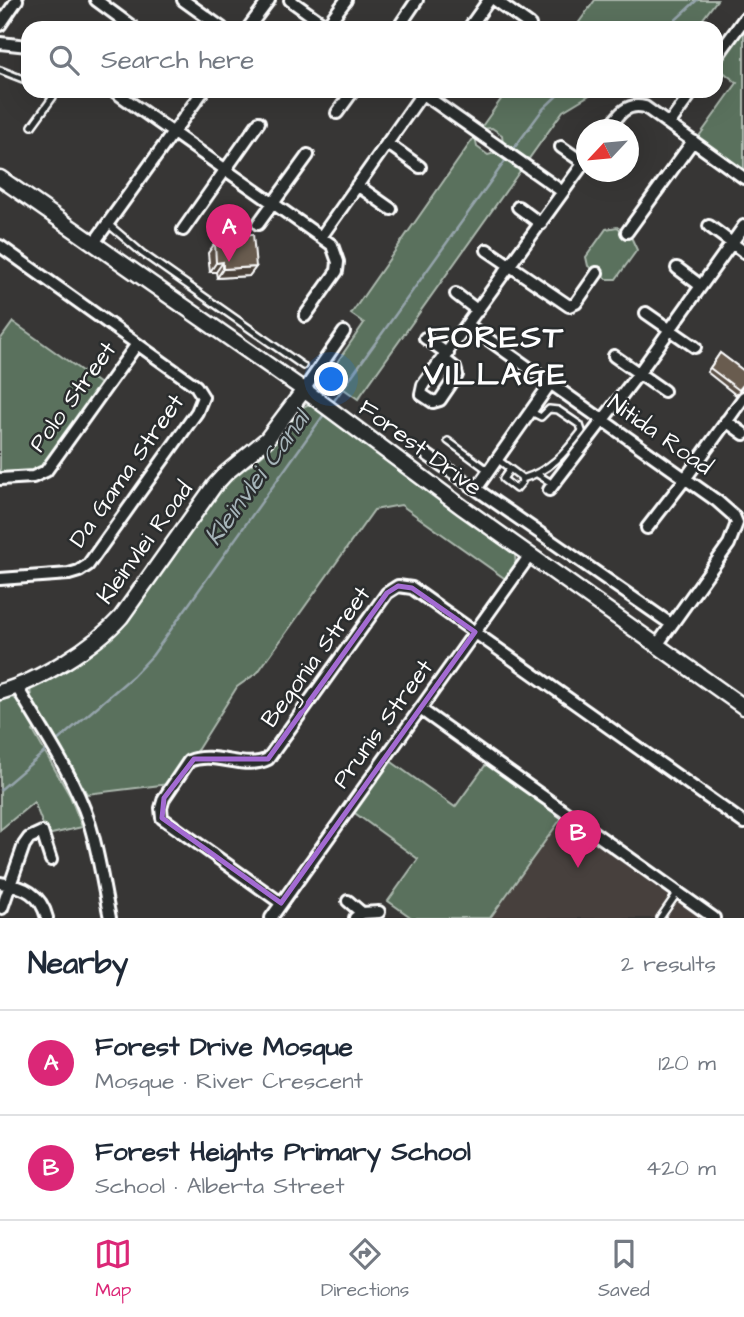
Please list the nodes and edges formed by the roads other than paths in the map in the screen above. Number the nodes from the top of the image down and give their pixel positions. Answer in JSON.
{"nodes":[{"id":1,"x":17,"y":0,"type":"edge"},
{"id":2,"x":96,"y":0,"type":"edge"},
{"id":3,"x":269,"y":0,"type":"edge"},
{"id":4,"x":290,"y":0,"type":"edge"},
{"id":5,"x":346,"y":0,"type":"edge"},
{"id":6,"x":417,"y":0,"type":"edge"},
{"id":7,"x":489,"y":0,"type":"edge"},
{"id":8,"x":495,"y":0,"type":"edge"},
{"id":9,"x":186,"y":1,"type":"edge"},
{"id":10,"x":744,"y":19,"type":"edge"},
{"id":11,"x":124,"y":21,"type":"edge"},
{"id":12,"x":213,"y":21,"type":"edge"},
{"id":13,"x":253,"y":21,"type":"edge"},
{"id":14,"x":319,"y":21,"type":"edge"},
{"id":15,"x":331,"y":21,"type":"edge"},
{"id":16,"x":402,"y":21,"type":"edge"},
{"id":17,"x":474,"y":21,"type":"edge"},
{"id":18,"x":524,"y":21,"type":"edge"},
{"id":19,"x":0,"y":25,"type":"edge"},
{"id":20,"x":0,"y":43,"type":"edge"},
{"id":21,"x":21,"y":46,"type":"edge"},
{"id":22,"x":723,"y":48,"type":"edge"},
{"id":23,"x":0,"y":69,"type":"edge"},
{"id":24,"x":21,"y":79,"type":"edge"},
{"id":25,"x":52,"y":98,"type":"edge"},
{"id":26,"x":127,"y":98,"type":"edge"},
{"id":27,"x":198,"y":98,"type":"edge"},
{"id":28,"x":348,"y":98,"type":"edge"},
{"id":29,"x":418,"y":98,"type":"edge"},
{"id":30,"x":430,"y":98,"type":"edge"},
{"id":31,"x":687,"y":98,"type":"edge"},
{"id":32,"x":337,"y":113,"type":"dead end"},
{"id":33,"x":616,"y":119,"type":"edge"},
{"id":34,"x":259,"y":122,"type":"dead end"},
{"id":35,"x":669,"y":124,"type":"junction"},
{"id":36,"x":32,"y":126,"type":"dead end"},
{"id":37,"x":174,"y":132,"type":"junction"},
{"id":38,"x":692,"y":141,"type":"junction"},
{"id":39,"x":387,"y":143,"type":"junction"},
{"id":40,"x":561,"y":147,"type":"dead end"},
{"id":41,"x":308,"y":155,"type":"dead end"},
{"id":42,"x":576,"y":156,"type":"edge"},
{"id":43,"x":420,"y":167,"type":"dead end"},
{"id":44,"x":225,"y":169,"type":"junction"},
{"id":45,"x":576,"y":174,"type":"edge"},
{"id":46,"x":744,"y":177,"type":"edge"},
{"id":47,"x":0,"y":178,"type":"edge"},
{"id":48,"x":357,"y":185,"type":"junction"},
{"id":49,"x":563,"y":192,"type":"junction"},
{"id":50,"x":273,"y":203,"type":"junction"},
{"id":51,"x":518,"y":207,"type":"dead end"},
{"id":52,"x":391,"y":209,"type":"dead end"},
{"id":53,"x":541,"y":223,"type":"junction"},
{"id":54,"x":108,"y":224,"type":"junction"},
{"id":55,"x":258,"y":224,"type":"dead end"},
{"id":56,"x":709,"y":226,"type":"dead end"},
{"id":57,"x":744,"y":226,"type":"edge"},
{"id":58,"x":183,"y":230,"type":"dead end"},
{"id":59,"x":627,"y":232,"type":"dead end"},
{"id":60,"x":321,"y":237,"type":"junction"},
{"id":61,"x":732,"y":243,"type":"junction"},
{"id":62,"x":93,"y":244,"type":"junction"},
{"id":63,"x":0,"y":246,"type":"edge"},
{"id":64,"x":487,"y":250,"type":"dead end"},
{"id":65,"x":744,"y":251,"type":"edge"},
{"id":66,"x":510,"y":267,"type":"junction"},
{"id":67,"x":677,"y":268,"type":"dead end"},
{"id":68,"x":597,"y":273,"type":"dead end"},
{"id":69,"x":701,"y":286,"type":"junction"},
{"id":70,"x":456,"y":294,"type":"dead end"},
{"id":71,"x":478,"y":311,"type":"junction"},
{"id":72,"x":646,"y":313,"type":"dead end"},
{"id":73,"x":305,"y":316,"type":"dead end"},
{"id":74,"x":468,"y":325,"type":"junction"},
{"id":75,"x":670,"y":330,"type":"junction"},
{"id":76,"x":344,"y":332,"type":"dead end"},
{"id":77,"x":425,"y":338,"type":"dead end"},
{"id":78,"x":137,"y":344,"type":"junction"},
{"id":79,"x":695,"y":347,"type":"dead end"},
{"id":80,"x":614,"y":356,"type":"dead end"},
{"id":81,"x":303,"y":366,"type":"dead end"},
{"id":82,"x":639,"y":373,"type":"junction"},
{"id":83,"x":550,"y":384,"type":"junction"},
{"id":84,"x":664,"y":391,"type":"dead end"},
{"id":85,"x":309,"y":395,"type":"junction"},
{"id":86,"x":744,"y":397,"type":"edge"},
{"id":87,"x":531,"y":412,"type":"junction"},
{"id":88,"x":601,"y":420,"type":"junction"},
{"id":89,"x":726,"y":421,"type":"junction"},
{"id":90,"x":744,"y":434,"type":"edge"},
{"id":91,"x":448,"y":441,"type":"dead end"},
{"id":92,"x":428,"y":455,"type":"dead end"},
{"id":93,"x":497,"y":459,"type":"junction"},
{"id":94,"x":510,"y":469,"type":"junction"},
{"id":95,"x":489,"y":471,"type":"junction"},
{"id":96,"x":537,"y":474,"type":"junction"},
{"id":97,"x":0,"y":479,"type":"edge"},
{"id":98,"x":522,"y":479,"type":"junction"},
{"id":99,"x":685,"y":479,"type":"junction"},
{"id":100,"x":551,"y":487,"type":"joint"},
{"id":101,"x":476,"y":489,"type":"junction"},
{"id":102,"x":647,"y":528,"type":"dead end"},
{"id":103,"x":530,"y":555,"type":"junction"},
{"id":104,"x":0,"y":579,"type":"edge"},
{"id":105,"x":671,"y":624,"type":"junction"},
{"id":106,"x":475,"y":632,"type":"junction"},
{"id":107,"x":657,"y":645,"type":"junction"},
{"id":108,"x":17,"y":687,"type":"junction"},
{"id":109,"x":0,"y":692,"type":"edge"},
{"id":110,"x":744,"y":707,"type":"edge"},
{"id":111,"x":420,"y":709,"type":"junction"},
{"id":112,"x":744,"y":822,"type":"edge"},
{"id":113,"x":51,"y":860,"type":"dead end"},
{"id":114,"x":5,"y":883,"type":"edge"},
{"id":115,"x":678,"y":892,"type":"junction"},
{"id":116,"x":348,"y":901,"type":"dead end"},
{"id":117,"x":281,"y":903,"type":"junction"},
{"id":118,"x":2,"y":908,"type":"dead end"},
{"id":119,"x":379,"y":912,"type":"dead end"},
{"id":120,"x":358,"y":916,"type":"edge"},
{"id":121,"x":47,"y":918,"type":"edge"},
{"id":122,"x":110,"y":918,"type":"edge"},
{"id":123,"x":271,"y":918,"type":"edge"},
{"id":124,"x":660,"y":918,"type":"edge"},
{"id":125,"x":714,"y":918,"type":"edge"}],
"edges":[{"from":1,"to":19,"type":"street"},
{"from":2,"to":11,"type":"street"},
{"from":3,"to":13,"type":"street"},
{"from":4,"to":14,"type":"street"},
{"from":5,"to":15,"type":"street"},
{"from":6,"to":16,"type":"street"},
{"from":7,"to":17,"type":"street"},
{"from":8,"to":18,"type":"street"},
{"from":9,"to":12,"type":"street"},
{"from":10,"to":22,"type":"street"},
{"from":20,"to":21,"type":"street"},
{"from":23,"to":24,"type":"lane"},
{"from":25,"to":36,"type":"lane"},
{"from":26,"to":37,"type":"street"},
{"from":27,"to":37,"type":"street"},
{"from":28,"to":32,"type":"street"},
{"from":29,"to":39,"type":"street"},
{"from":30,"to":49,"type":"street"},
{"from":31,"to":35,"type":"street"},
{"from":33,"to":35,"type":"street"},
{"from":34,"to":44,"type":"street"},
{"from":35,"to":38,"type":"street"},
{"from":37,"to":44,"type":"street"},
{"from":37,"to":54,"type":"street"},
{"from":38,"to":46,"type":"street"},
{"from":38,"to":59,"type":"street"},
{"from":39,"to":43,"type":"street"},
{"from":39,"to":48,"type":"street"},
{"from":40,"to":42,"type":"street"},
{"from":41,"to":50,"type":"street"},
{"from":44,"to":50,"type":"street"},
{"from":44,"to":58,"type":"street"},
{"from":45,"to":49,"type":"street"},
{"from":47,"to":62,"type":"street","name":"Forest Drive"},
{"from":48,"to":52,"type":"street"},
{"from":48,"to":60,"type":"street"},
{"from":49,"to":53,"type":"street"},
{"from":50,"to":55,"type":"street"},
{"from":50,"to":60,"type":"street"},
{"from":51,"to":53,"type":"street"},
{"from":53,"to":66,"type":"street"},
{"from":54,"to":62,"type":"street"},
{"from":54,"to":81,"type":"lane"},
{"from":56,"to":61,"type":"street"},
{"from":57,"to":61,"type":"street"},
{"from":60,"to":73,"type":"street"},
{"from":61,"to":65,"type":"street"},
{"from":61,"to":69,"type":"street"},
{"from":62,"to":85,"type":"street","name":"Forest Drive"},
{"from":63,"to":78,"type":"street","name":"Da Gama Street"},
{"from":64,"to":66,"type":"street"},
{"from":66,"to":68,"type":"street"},
{"from":66,"to":71,"type":"street"},
{"from":67,"to":69,"type":"street"},
{"from":69,"to":75,"type":"street"},
{"from":70,"to":71,"type":"street"},
{"from":71,"to":74,"type":"street"},
{"from":72,"to":75,"type":"street"},
{"from":74,"to":77,"type":"street"},
{"from":74,"to":83,"type":"street","name":"Nitida Road"},
{"from":75,"to":79,"type":"street"},
{"from":75,"to":82,"type":"street"},
{"from":76,"to":85,"type":"street"},
{"from":78,"to":97,"type":"street","name":"Polo Street"},
{"from":78,"to":104,"type":"street","name":"Da Gama Street"},
{"from":80,"to":82,"type":"street"},
{"from":82,"to":84,"type":"street"},
{"from":82,"to":88,"type":"street"},
{"from":83,"to":87,"type":"street"},
{"from":83,"to":88,"type":"street","name":"Nitida Road"},
{"from":85,"to":103,"type":"street","name":"Forest Drive"},
{"from":85,"to":108,"type":"street","name":"Kleinvlei Road"},
{"from":86,"to":89,"type":"street"},
{"from":87,"to":93,"type":"street"},
{"from":87,"to":96,"type":"lane"},
{"from":88,"to":99,"type":"street","name":"Nitida Road"},
{"from":88,"to":100,"type":"street"},
{"from":89,"to":90,"type":"street"},
{"from":89,"to":99,"type":"street"},
{"from":91,"to":95,"type":"lane"},
{"from":92,"to":101,"type":"street","name":"Forest Drive"},
{"from":93,"to":94,"type":"lane"},
{"from":93,"to":95,"type":"street"},
{"from":94,"to":98,"type":"lane"},
{"from":94,"to":98,"type":"lane"},
{"from":95,"to":101,"type":"street"},
{"from":96,"to":98,"type":"lane"},
{"from":96,"to":100,"type":"lane"},
{"from":99,"to":102,"type":"street"},
{"from":99,"to":105,"type":"street","name":"Nitida Road"},
{"from":101,"to":105,"type":"street","name":"Forest Drive"},
{"from":103,"to":106,"type":"street","name":"Prunis Street"},
{"from":103,"to":107,"type":"street","name":"Forest Drive"},
{"from":105,"to":107,"type":"street","name":"Nitida Road"},
{"from":106,"to":111,"type":"street","name":"Prunis Street"},
{"from":106,"to":112,"type":"street","name":"Begonia Street"},
{"from":106,"to":117,"type":"street","name":"Begonia Street"},
{"from":107,"to":110,"type":"street","name":"Forest Drive"},
{"from":108,"to":109,"type":"street","name":"Kleinvlei Road"},
{"from":108,"to":122,"type":"street"},
{"from":111,"to":115,"type":"street"},
{"from":111,"to":117,"type":"street","name":"Prunis Street"},
{"from":113,"to":114,"type":"street"},
{"from":114,"to":118,"type":"street"},
{"from":114,"to":121,"type":"street"},
{"from":115,"to":124,"type":"lane"},
{"from":115,"to":125,"type":"street"},
{"from":116,"to":120,"type":"street"},
{"from":117,"to":123,"type":"street","name":"Prunis Street"},
{"from":119,"to":120,"type":"street"}]}
